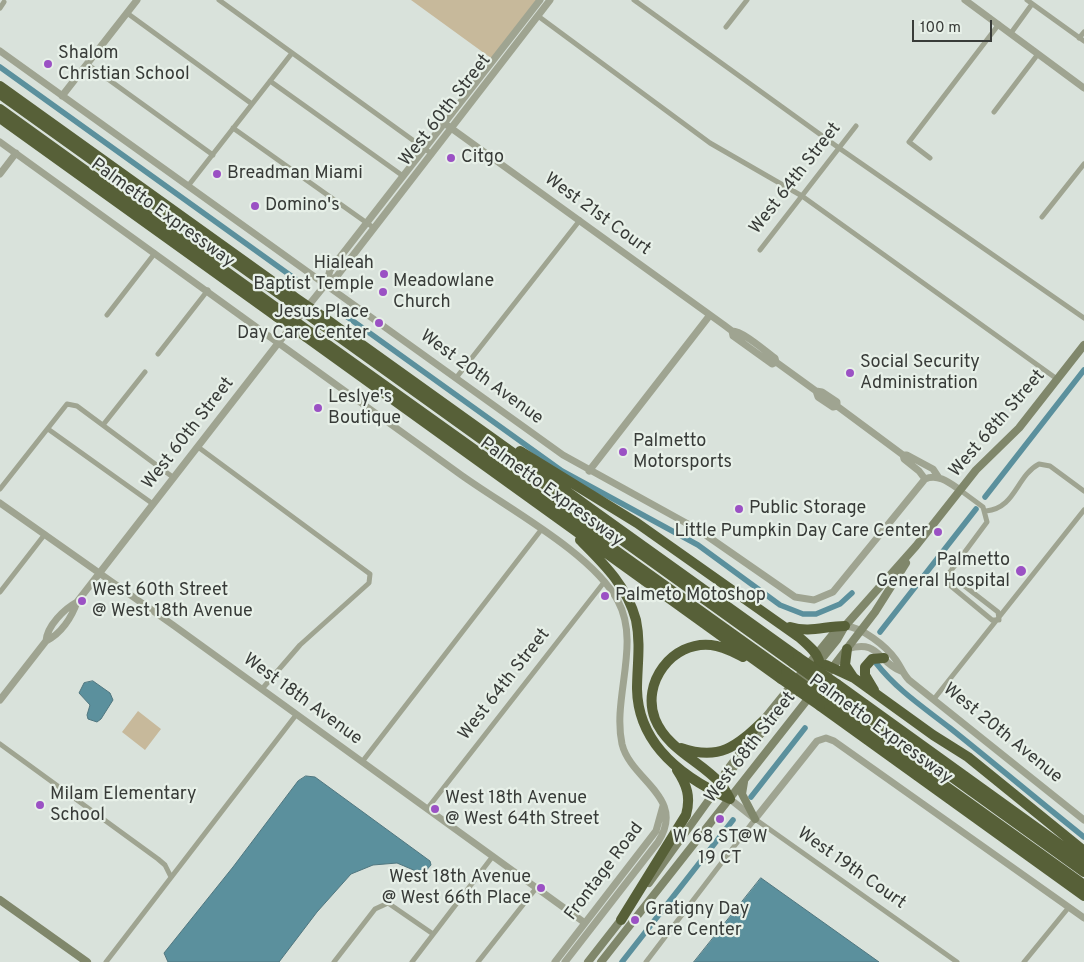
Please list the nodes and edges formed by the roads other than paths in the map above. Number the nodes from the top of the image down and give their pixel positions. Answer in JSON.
{"nodes":[{"id":1,"x":137,"y":0,"type":"edge"},
{"id":2,"x":220,"y":0,"type":"edge"},
{"id":3,"x":540,"y":0,"type":"edge"},
{"id":4,"x":550,"y":0,"type":"edge"},
{"id":5,"x":634,"y":0,"type":"edge"},
{"id":6,"x":747,"y":0,"type":"edge"},
{"id":7,"x":965,"y":0,"type":"edge"},
{"id":8,"x":1026,"y":0,"type":"edge"},
{"id":9,"x":4,"y":2,"type":"dead end"},
{"id":10,"x":1032,"y":4,"type":"junction"},
{"id":11,"x":0,"y":8,"type":"edge"},
{"id":12,"x":126,"y":13,"type":"junction"},
{"id":13,"x":538,"y":16,"type":"junction"},
{"id":14,"x":998,"y":24,"type":"junction"},
{"id":15,"x":726,"y":27,"type":"dead end"},
{"id":16,"x":1084,"y":32,"type":"edge"},
{"id":17,"x":1011,"y":33,"type":"junction"},
{"id":18,"x":1082,"y":40,"type":"edge"},
{"id":19,"x":0,"y":51,"type":"edge"},
{"id":20,"x":292,"y":53,"type":"junction"},
{"id":21,"x":1038,"y":54,"type":"junction"},
{"id":22,"x":87,"y":64,"type":"junction"},
{"id":23,"x":270,"y":81,"type":"junction"},
{"id":24,"x":0,"y":86,"type":"edge"},
{"id":25,"x":1084,"y":88,"type":"edge"},
{"id":26,"x":0,"y":94,"type":"edge"},
{"id":27,"x":62,"y":96,"type":"junction"},
{"id":28,"x":252,"y":104,"type":"junction"},
{"id":29,"x":0,"y":109,"type":"edge"},
{"id":30,"x":994,"y":112,"type":"dead end"},
{"id":31,"x":0,"y":118,"type":"edge"},
{"id":32,"x":444,"y":123,"type":"junction"},
{"id":33,"x":856,"y":126,"type":"dead end"},
{"id":34,"x":234,"y":128,"type":"junction"},
{"id":35,"x":452,"y":128,"type":"junction"},
{"id":36,"x":0,"y":142,"type":"edge"},
{"id":37,"x":425,"y":148,"type":"junction"},
{"id":38,"x":839,"y":148,"type":"junction"},
{"id":39,"x":16,"y":154,"type":"junction"},
{"id":40,"x":432,"y":154,"type":"junction"},
{"id":41,"x":213,"y":155,"type":"junction"},
{"id":42,"x":930,"y":158,"type":"dead end"},
{"id":43,"x":1084,"y":164,"type":"edge"},
{"id":44,"x":0,"y":174,"type":"edge"},
{"id":45,"x":403,"y":176,"type":"junction"},
{"id":46,"x":188,"y":186,"type":"junction"},
{"id":47,"x":802,"y":196,"type":"junction"},
{"id":48,"x":1042,"y":217,"type":"dead end"},
{"id":49,"x":580,"y":220,"type":"junction"},
{"id":50,"x":366,"y":224,"type":"junction"},
{"id":51,"x":374,"y":228,"type":"junction"},
{"id":52,"x":760,"y":250,"type":"dead end"},
{"id":53,"x":155,"y":253,"type":"junction"},
{"id":54,"x":326,"y":285,"type":"junction"},
{"id":55,"x":208,"y":290,"type":"junction"},
{"id":56,"x":291,"y":299,"type":"junction"},
{"id":57,"x":279,"y":314,"type":"junction"},
{"id":58,"x":107,"y":315,"type":"dead end"},
{"id":59,"x":710,"y":315,"type":"junction"},
{"id":60,"x":1084,"y":318,"type":"edge"},
{"id":61,"x":320,"y":319,"type":"junction"},
{"id":62,"x":308,"y":334,"type":"junction"},
{"id":63,"x":279,"y":342,"type":"junction"},
{"id":64,"x":1084,"y":345,"type":"edge"},
{"id":65,"x":158,"y":354,"type":"dead end"},
{"id":66,"x":145,"y":372,"type":"dead end"},
{"id":67,"x":456,"y":378,"type":"junction"},
{"id":68,"x":1057,"y":379,"type":"junction"},
{"id":69,"x":103,"y":425,"type":"junction"},
{"id":70,"x":48,"y":429,"type":"junction"},
{"id":71,"x":488,"y":434,"type":"junction"},
{"id":72,"x":198,"y":447,"type":"junction"},
{"id":73,"x":903,"y":455,"type":"junction"},
{"id":74,"x":589,"y":471,"type":"junction"},
{"id":75,"x":174,"y":478,"type":"junction"},
{"id":76,"x":938,"y":478,"type":"junction"},
{"id":77,"x":925,"y":479,"type":"junction"},
{"id":78,"x":0,"y":488,"type":"edge"},
{"id":79,"x":960,"y":490,"type":"junction"},
{"id":80,"x":1084,"y":491,"type":"edge"},
{"id":81,"x":0,"y":503,"type":"edge"},
{"id":82,"x":153,"y":504,"type":"junction"},
{"id":83,"x":1084,"y":510,"type":"edge"},
{"id":84,"x":986,"y":511,"type":"junction"},
{"id":85,"x":562,"y":521,"type":"junction"},
{"id":86,"x":542,"y":530,"type":"junction"},
{"id":87,"x":45,"y":534,"type":"junction"},
{"id":88,"x":916,"y":546,"type":"junction"},
{"id":89,"x":100,"y":573,"type":"junction"},
{"id":90,"x":949,"y":574,"type":"junction"},
{"id":91,"x":605,"y":580,"type":"junction"},
{"id":92,"x":0,"y":592,"type":"edge"},
{"id":93,"x":999,"y":620,"type":"junction"},
{"id":94,"x":782,"y":624,"type":"junction"},
{"id":95,"x":844,"y":626,"type":"junction"},
{"id":96,"x":861,"y":631,"type":"junction"},
{"id":97,"x":847,"y":648,"type":"junction"},
{"id":98,"x":884,"y":658,"type":"junction"},
{"id":99,"x":818,"y":661,"type":"junction"},
{"id":100,"x":832,"y":667,"type":"junction"},
{"id":101,"x":790,"y":668,"type":"junction"},
{"id":102,"x":901,"y":671,"type":"junction"},
{"id":103,"x":854,"y":678,"type":"junction"},
{"id":104,"x":262,"y":689,"type":"junction"},
{"id":105,"x":815,"y":689,"type":"junction"},
{"id":106,"x":829,"y":695,"type":"junction"},
{"id":107,"x":877,"y":695,"type":"junction"},
{"id":108,"x":934,"y":699,"type":"junction"},
{"id":109,"x":0,"y":700,"type":"edge"},
{"id":110,"x":296,"y":715,"type":"junction"},
{"id":111,"x":763,"y":721,"type":"junction"},
{"id":112,"x":0,"y":744,"type":"edge"},
{"id":113,"x":676,"y":747,"type":"junction"},
{"id":114,"x":669,"y":759,"type":"junction"},
{"id":115,"x":362,"y":762,"type":"junction"},
{"id":116,"x":745,"y":780,"type":"junction"},
{"id":117,"x":722,"y":783,"type":"junction"},
{"id":118,"x":715,"y":792,"type":"junction"},
{"id":119,"x":730,"y":799,"type":"junction"},
{"id":120,"x":663,"y":805,"type":"junction"},
{"id":121,"x":427,"y":809,"type":"junction"},
{"id":122,"x":755,"y":819,"type":"junction"},
{"id":123,"x":1084,"y":820,"type":"edge"},
{"id":124,"x":1084,"y":851,"type":"edge"},
{"id":125,"x":493,"y":856,"type":"junction"},
{"id":126,"x":1084,"y":862,"type":"edge"},
{"id":127,"x":1084,"y":872,"type":"edge"},
{"id":128,"x":171,"y":878,"type":"junction"},
{"id":129,"x":1084,"y":885,"type":"edge"},
{"id":130,"x":537,"y":887,"type":"junction"},
{"id":131,"x":1084,"y":896,"type":"edge"},
{"id":132,"x":0,"y":900,"type":"edge"},
{"id":133,"x":1069,"y":907,"type":"junction"},
{"id":134,"x":1084,"y":918,"type":"edge"},
{"id":135,"x":621,"y":920,"type":"junction"},
{"id":136,"x":585,"y":923,"type":"junction"},
{"id":137,"x":433,"y":934,"type":"junction"},
{"id":138,"x":584,"y":937,"type":"junction"},
{"id":139,"x":87,"y":962,"type":"edge"},
{"id":140,"x":106,"y":962,"type":"edge"},
{"id":141,"x":334,"y":962,"type":"edge"},
{"id":142,"x":412,"y":962,"type":"edge"},
{"id":143,"x":478,"y":962,"type":"edge"},
{"id":144,"x":554,"y":962,"type":"edge"},
{"id":145,"x":565,"y":962,"type":"edge"},
{"id":146,"x":588,"y":962,"type":"edge"},
{"id":147,"x":601,"y":962,"type":"edge"},
{"id":148,"x":646,"y":962,"type":"edge"},
{"id":149,"x":957,"y":962,"type":"edge"},
{"id":150,"x":1024,"y":962,"type":"edge"}],
"edges":[{"from":1,"to":12,"type":"street"},
{"from":2,"to":20,"type":"street"},
{"from":3,"to":32,"type":"street","name":"West 60th Street"},
{"from":4,"to":13,"type":"street","name":"West 60th Street"},
{"from":5,"to":38,"type":"street"},
{"from":6,"to":15,"type":"street"},
{"from":7,"to":14,"type":"street"},
{"from":8,"to":10,"type":"street"},
{"from":9,"to":11,"type":"street"},
{"from":10,"to":17,"type":"street"},
{"from":10,"to":18,"type":"street"},
{"from":12,"to":22,"type":"street"},
{"from":12,"to":28,"type":"street"},
{"from":13,"to":35,"type":"street","name":"West 60th Street"},
{"from":13,"to":47,"type":"street"},
{"from":14,"to":17,"type":"street"},
{"from":14,"to":42,"type":"street"},
{"from":16,"to":18,"type":"street"},
{"from":17,"to":21,"type":"street"},
{"from":19,"to":27,"type":"street","name":"West 20th Avenue"},
{"from":20,"to":23,"type":"street"},
{"from":20,"to":37,"type":"street"},
{"from":21,"to":25,"type":"street"},
{"from":21,"to":30,"type":"street"},
{"from":22,"to":27,"type":"street"},
{"from":22,"to":41,"type":"street"},
{"from":23,"to":28,"type":"street"},
{"from":23,"to":45,"type":"street"},
{"from":24,"to":56,"type":"highway","name":"Palmetto Expressway"},
{"from":26,"to":56,"type":"highway"},
{"from":27,"to":46,"type":"street","name":"West 20th Avenue"},
{"from":28,"to":34,"type":"street"},
{"from":29,"to":57,"type":"highway"},
{"from":31,"to":57,"type":"highway","name":"Palmetto Expressway"},
{"from":32,"to":35,"type":"street","name":"West 21st Court"},
{"from":32,"to":37,"type":"street","name":"West 60th Street"},
{"from":33,"to":38,"type":"street","name":"West 64th Street"},
{"from":34,"to":41,"type":"street"},
{"from":34,"to":50,"type":"street"},
{"from":35,"to":40,"type":"street","name":"West 60th Street"},
{"from":35,"to":49,"type":"street","name":"West 21st Court"},
{"from":36,"to":39,"type":"street"},
{"from":37,"to":40,"type":"street"},
{"from":37,"to":45,"type":"street","name":"West 60th Street"},
{"from":38,"to":47,"type":"street","name":"West 64th Street"},
{"from":38,"to":60,"type":"street"},
{"from":39,"to":44,"type":"street"},
{"from":39,"to":53,"type":"street"},
{"from":40,"to":51,"type":"street","name":"West 60th Street"},
{"from":41,"to":46,"type":"street"},
{"from":43,"to":48,"type":"street"},
{"from":45,"to":50,"type":"street","name":"West 60th Street"},
{"from":46,"to":54,"type":"street","name":"West 20th Avenue"},
{"from":47,"to":52,"type":"street","name":"West 64th Street"},
{"from":47,"to":68,"type":"street"},
{"from":49,"to":59,"type":"street","name":"West 21st Court"},
{"from":49,"to":67,"type":"street"},
{"from":50,"to":51,"type":"street"},
{"from":50,"to":54,"type":"street","name":"West 60th Street"},
{"from":51,"to":54,"type":"street","name":"West 60th Street"},
{"from":53,"to":55,"type":"street"},
{"from":53,"to":58,"type":"street"},
{"from":54,"to":63,"type":"street","name":"West 60th Street"},
{"from":54,"to":67,"type":"street","name":"West 20th Avenue"},
{"from":55,"to":63,"type":"street"},
{"from":55,"to":65,"type":"street"},
{"from":56,"to":61,"type":"highway","name":"Palmetto Expressway","bridge":true},
{"from":57,"to":62,"type":"highway","name":"Palmetto Expressway","bridge":true},
{"from":59,"to":73,"type":"street","name":"West 21st Court"},
{"from":59,"to":74,"type":"street"},
{"from":61,"to":71,"type":"highway","name":"Palmetto Expressway"},
{"from":61,"to":101,"type":"highway"},
{"from":62,"to":85,"type":"highway","name":"Palmetto Expressway"},
{"from":62,"to":101,"type":"highway"},
{"from":63,"to":72,"type":"street","name":"West 60th Street"},
{"from":63,"to":86,"type":"street"},
{"from":64,"to":68,"type":"main road","name":"West 68th Street"},
{"from":66,"to":69,"type":"street"},
{"from":67,"to":74,"type":"street","name":"West 20th Avenue"},
{"from":68,"to":79,"type":"main road","name":"West 68th Street"},
{"from":69,"to":70,"type":"street"},
{"from":69,"to":75,"type":"street"},
{"from":70,"to":78,"type":"street"},
{"from":70,"to":82,"type":"street"},
{"from":71,"to":94,"type":"highway"},
{"from":71,"to":101,"type":"highway","name":"Palmetto Expressway"},
{"from":72,"to":75,"type":"street","name":"West 60th Street"},
{"from":72,"to":104,"type":"street"},
{"from":73,"to":76,"type":"street","name":"West 21st Court"},
{"from":73,"to":77,"type":"street","name":"West 21st Court"},
{"from":74,"to":77,"type":"street","name":"West 20th Avenue"},
{"from":75,"to":82,"type":"street","name":"West 60th Street"},
{"from":76,"to":77,"type":"street"},
{"from":76,"to":79,"type":"street","name":"West 21st Court"},
{"from":79,"to":84,"type":"street"},
{"from":79,"to":88,"type":"main road","name":"West 68th Street"},
{"from":80,"to":84,"type":"street"},
{"from":81,"to":87,"type":"street","name":"West 18th Avenue"},
{"from":82,"to":89,"type":"street","name":"West 60th Street"},
{"from":83,"to":93,"type":"street"},
{"from":84,"to":90,"type":"street"},
{"from":85,"to":101,"type":"highway","name":"Palmetto Expressway"},
{"from":85,"to":114,"type":"highway"},
{"from":86,"to":91,"type":"street"},
{"from":86,"to":115,"type":"street"},
{"from":87,"to":89,"type":"street","name":"West 18th Avenue"},
{"from":87,"to":92,"type":"street"},
{"from":88,"to":95,"type":"main road","name":"West 68th Street"},
{"from":88,"to":96,"type":"main road","name":"West 68th Street"},
{"from":89,"to":104,"type":"street","name":"West 18th Avenue"},
{"from":89,"to":109,"type":"street","name":"West 60th Street"},
{"from":90,"to":93,"type":"street"},
{"from":90,"to":93,"type":"street"},
{"from":91,"to":120,"type":"street"},
{"from":91,"to":121,"type":"street","name":"West 64th Street"},
{"from":93,"to":108,"type":"street"},
{"from":94,"to":95,"type":"highway"},
{"from":94,"to":99,"type":"highway"},
{"from":95,"to":96,"type":"street","name":"West 20th Avenue"},
{"from":95,"to":99,"type":"main road","name":"West 68th Street"},
{"from":96,"to":97,"type":"main road","name":"West 68th Street"},
{"from":96,"to":102,"type":"street","name":"West 20th Avenue"},
{"from":97,"to":98,"type":"street","name":"West 20th Avenue"},
{"from":97,"to":100,"type":"main road","name":"West 68th Street"},
{"from":97,"to":103,"type":"highway"},
{"from":98,"to":102,"type":"street","name":"West 20th Avenue"},
{"from":98,"to":107,"type":"highway"},
{"from":99,"to":100,"type":"highway"},
{"from":99,"to":105,"type":"highway"},
{"from":99,"to":111,"type":"main road","name":"West 68th Street"},
{"from":99,"to":117,"type":"main road","name":"West 68th Street"},
{"from":100,"to":103,"type":"highway"},
{"from":100,"to":105,"type":"main road","name":"West 68th Street"},
{"from":101,"to":106,"type":"highway","name":"Palmetto Expressway","bridge":true},
{"from":101,"to":106,"type":"highway","name":"Palmetto Expressway","bridge":true},
{"from":101,"to":113,"type":"highway"},
{"from":102,"to":108,"type":"street","name":"West 20th Avenue"},
{"from":103,"to":107,"type":"highway"},
{"from":104,"to":110,"type":"street","name":"West 18th Avenue"},
{"from":105,"to":116,"type":"main road","name":"West 68th Street"},
{"from":106,"to":126,"type":"highway","name":"Palmetto Expressway"},
{"from":106,"to":127,"type":"highway"},
{"from":106,"to":129,"type":"highway"},
{"from":106,"to":131,"type":"highway","name":"Palmetto Expressway"},
{"from":107,"to":124,"type":"highway"},
{"from":108,"to":123,"type":"street","name":"West 20th Avenue"},
{"from":110,"to":115,"type":"street","name":"West 18th Avenue"},
{"from":110,"to":128,"type":"street"},
{"from":111,"to":113,"type":"highway"},
{"from":111,"to":117,"type":"main road","name":"West 68th Street"},
{"from":112,"to":128,"type":"street"},
{"from":113,"to":117,"type":"highway"},
{"from":114,"to":118,"type":"highway"},
{"from":114,"to":135,"type":"highway"},
{"from":115,"to":121,"type":"street","name":"West 18th Avenue"},
{"from":116,"to":119,"type":"main road","name":"West 68th Street"},
{"from":116,"to":122,"type":"main road"},
{"from":117,"to":118,"type":"main road","name":"West 68th Street"},
{"from":117,"to":119,"type":"highway"},
{"from":118,"to":119,"type":"highway"},
{"from":118,"to":135,"type":"main road","name":"West 68th Street"},
{"from":119,"to":122,"type":"street","name":"West 19th Court"},
{"from":119,"to":147,"type":"main road","name":"West 68th Street"},
{"from":120,"to":136,"type":"street","name":"Frontage Road"},
{"from":120,"to":138,"type":"street","name":"Frontage Road"},
{"from":121,"to":125,"type":"street","name":"West 18th Avenue"},
{"from":122,"to":133,"type":"street"},
{"from":122,"to":148,"type":"street"},
{"from":122,"to":149,"type":"street","name":"West 19th Court"},
{"from":125,"to":130,"type":"street","name":"West 18th Avenue"},
{"from":125,"to":137,"type":"street"},
{"from":128,"to":140,"type":"street"},
{"from":130,"to":136,"type":"street","name":"West 18th Avenue"},
{"from":130,"to":143,"type":"street"},
{"from":132,"to":139,"type":"main road"},
{"from":133,"to":134,"type":"street"},
{"from":133,"to":150,"type":"street"},
{"from":135,"to":146,"type":"main road","name":"West 68th Street"},
{"from":136,"to":138,"type":"street"},
{"from":136,"to":144,"type":"street","name":"Frontage Road"},
{"from":137,"to":141,"type":"street"},
{"from":137,"to":142,"type":"street"},
{"from":138,"to":145,"type":"street","name":"Frontage Road"}]}
